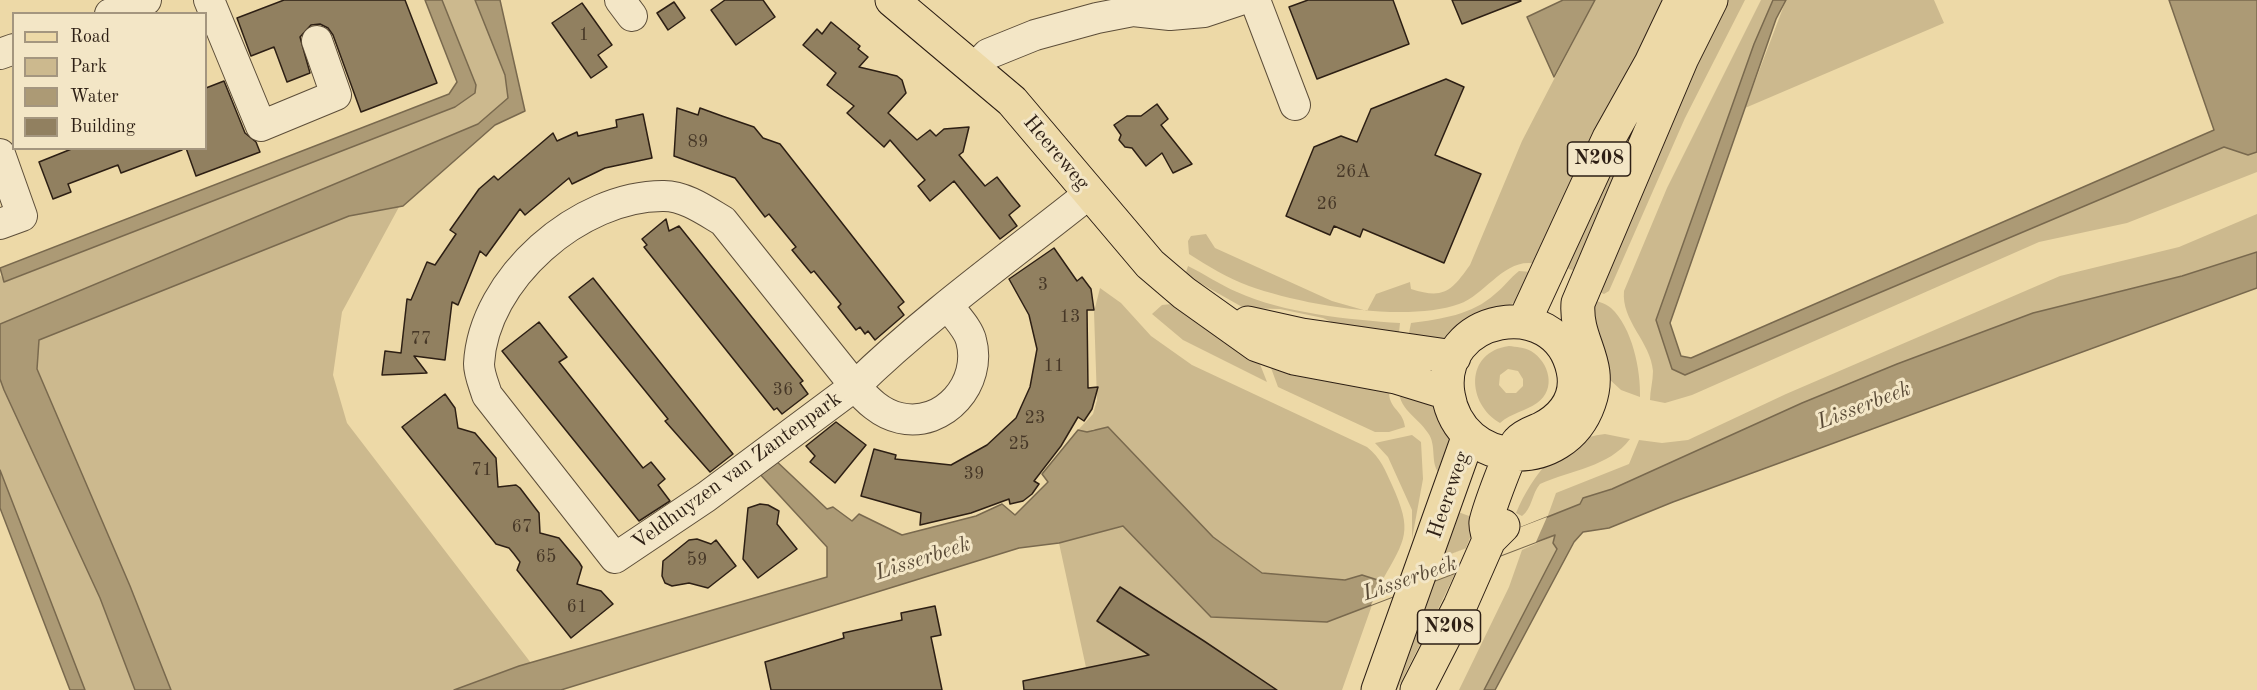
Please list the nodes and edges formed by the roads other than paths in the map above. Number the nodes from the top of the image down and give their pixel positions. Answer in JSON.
{"nodes":[{"id":1,"x":146,"y":0,"type":"edge"},
{"id":2,"x":209,"y":0,"type":"edge"},
{"id":3,"x":1240,"y":0,"type":"edge"},
{"id":4,"x":1255,"y":0,"type":"edge"},
{"id":5,"x":1681,"y":0,"type":"edge"},
{"id":6,"x":1711,"y":0,"type":"edge"},
{"id":7,"x":906,"y":4,"type":"edge"},
{"id":8,"x":115,"y":12,"type":"edge"},
{"id":9,"x":317,"y":41,"type":"dead end"},
{"id":10,"x":974,"y":69,"type":"junction"},
{"id":11,"x":1295,"y":105,"type":"dead end"},
{"id":12,"x":0,"y":154,"type":"edge"},
{"id":13,"x":1090,"y":193,"type":"junction"},
{"id":14,"x":0,"y":224,"type":"edge"},
{"id":15,"x":948,"y":305,"type":"junction"},
{"id":16,"x":1212,"y":313,"type":"junction"},
{"id":17,"x":1524,"y":322,"type":"junction"},
{"id":18,"x":1454,"y":357,"type":"junction"},
{"id":19,"x":1584,"y":384,"type":"junction"},
{"id":20,"x":855,"y":386,"type":"junction"},
{"id":21,"x":1448,"y":393,"type":"junction"},
{"id":22,"x":1470,"y":435,"type":"junction"},
{"id":23,"x":1521,"y":455,"type":"junction"},
{"id":24,"x":1378,"y":690,"type":"edge"},
{"id":25,"x":1417,"y":690,"type":"edge"}],
"edges":[{"from":1,"to":8,"type":"street"},
{"from":2,"to":9,"type":"street"},
{"from":3,"to":10,"type":"street"},
{"from":4,"to":11,"type":"street"},
{"from":5,"to":17,"type":"main road","number":"N208"},
{"from":6,"to":19,"type":"main road","number":"N208"},
{"from":7,"to":10,"type":"main road","name":"Heereweg"},
{"from":10,"to":13,"type":"main road","name":"Heereweg"},
{"from":12,"to":14,"type":"street"},
{"from":13,"to":15,"type":"street","name":"Veldhuyzen van Zantenpark"},
{"from":13,"to":16,"type":"main road","name":"Heereweg"},
{"from":15,"to":20,"type":"street","name":"Veldhuyzen van Zantenpark"},
{"from":15,"to":20,"type":"street","name":"Veldhuyzen van Zantenpark"},
{"from":16,"to":18,"type":"main road","name":"Heereweg"},
{"from":16,"to":21,"type":"main road","name":"Heereweg"},
{"from":17,"to":18,"type":"main road"},
{"from":17,"to":19,"type":"main road"},
{"from":18,"to":21,"type":"main road"},
{"from":19,"to":23,"type":"main road","number":"N208"},
{"from":20,"to":20,"type":"street","name":"Veldhuyzen van Zantenpark"},
{"from":21,"to":22,"type":"main road"},
{"from":22,"to":23,"type":"main road"},
{"from":22,"to":24,"type":"main road","name":"Heereweg","number":"N208"},
{"from":23,"to":25,"type":"main road","number":"N208"}]}
